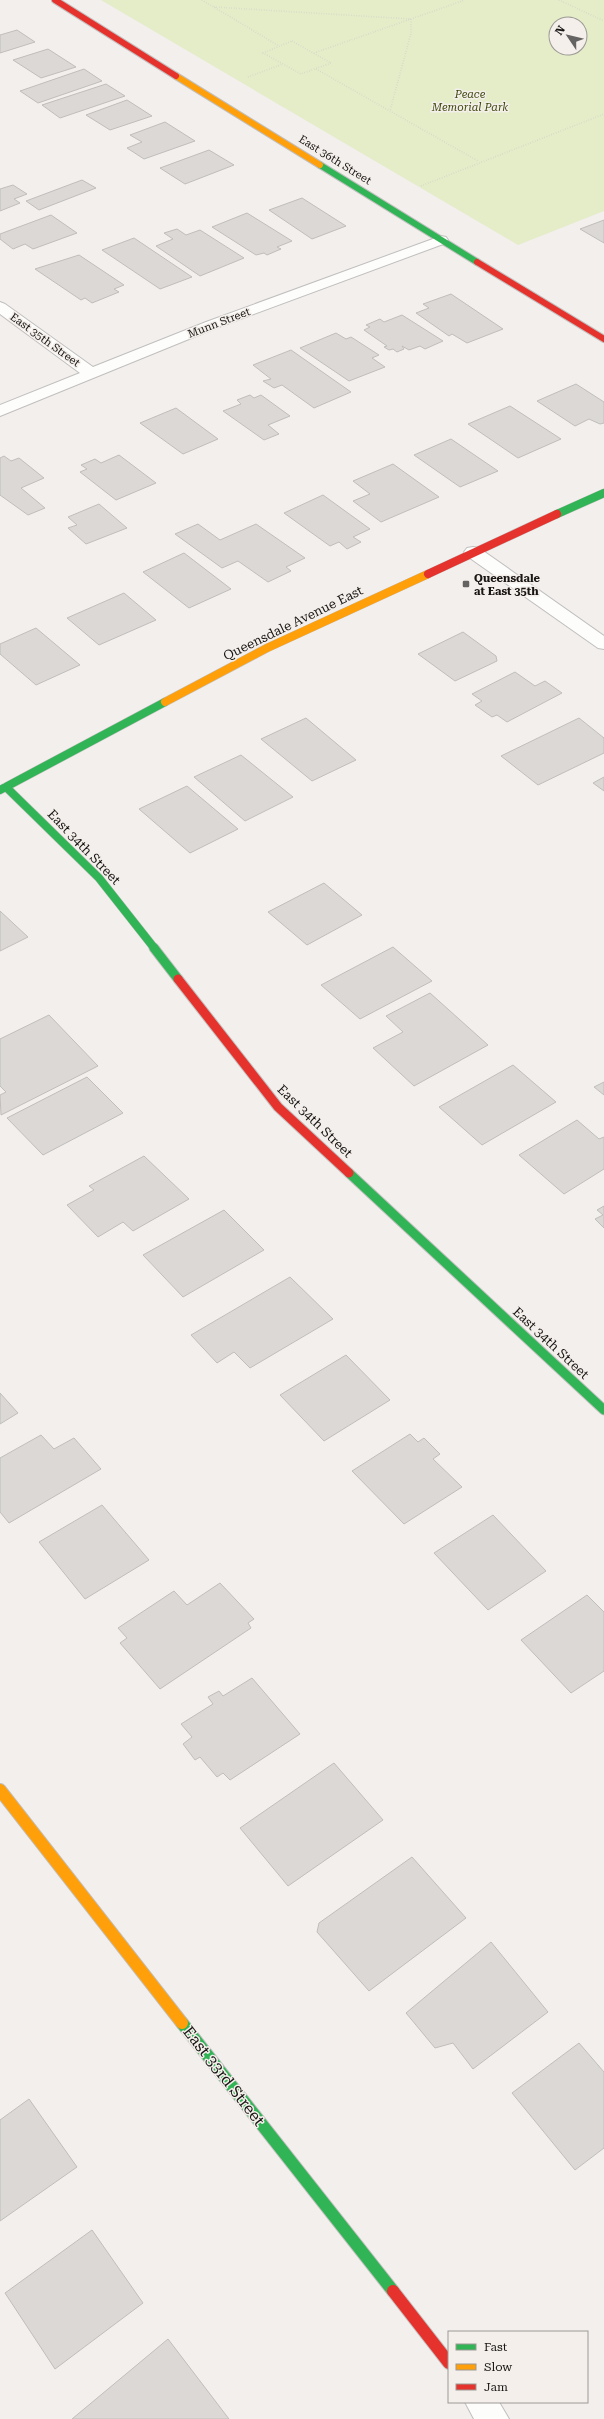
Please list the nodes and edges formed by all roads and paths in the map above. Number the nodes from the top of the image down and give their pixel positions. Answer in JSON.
{"nodes":[{"id":1,"x":55,"y":0,"type":"edge"},
{"id":2,"x":202,"y":0,"type":"edge"},
{"id":3,"x":465,"y":0,"type":"edge"},
{"id":4,"x":559,"y":0,"type":"edge"},
{"id":5,"x":214,"y":7,"type":"junction"},
{"id":6,"x":411,"y":19,"type":"junction"},
{"id":7,"x":604,"y":22,"type":"edge"},
{"id":8,"x":279,"y":46,"type":"junction"},
{"id":9,"x":314,"y":53,"type":"junction"},
{"id":10,"x":316,"y":69,"type":"junction"},
{"id":11,"x":390,"y":111,"type":"junction"},
{"id":12,"x":604,"y":114,"type":"edge"},
{"id":13,"x":478,"y":161,"type":"junction"},
{"id":14,"x":380,"y":203,"type":"junction"},
{"id":15,"x":441,"y":240,"type":"junction"},
{"id":16,"x":0,"y":307,"type":"edge"},
{"id":17,"x":604,"y":339,"type":"edge"},
{"id":18,"x":91,"y":373,"type":"junction"},
{"id":19,"x":0,"y":411,"type":"edge"},
{"id":20,"x":604,"y":493,"type":"edge"},
{"id":21,"x":473,"y":552,"type":"junction"},
{"id":22,"x":604,"y":644,"type":"edge"},
{"id":23,"x":3,"y":789,"type":"edge"},
{"id":24,"x":604,"y":1410,"type":"edge"},
{"id":25,"x":0,"y":1790,"type":"edge"},
{"id":26,"x":448,"y":2362,"type":"edge"},
{"id":27,"x":481,"y":2403,"type":"edge"},
{"id":28,"x":493,"y":2419,"type":"edge"}],
"edges":[{"from":1,"to":14,"type":"street","name":"East 36th Street"},
{"from":2,"to":5,"type":"path"},
{"from":3,"to":6,"type":"path"},
{"from":4,"to":7,"type":"path"},
{"from":5,"to":6,"type":"path"},
{"from":5,"to":8,"type":"path"},
{"from":6,"to":9,"type":"path"},
{"from":6,"to":11,"type":"path"},
{"from":8,"to":9,"type":"path"},
{"from":8,"to":10,"type":"path"},
{"from":9,"to":10,"type":"path"},
{"from":10,"to":11,"type":"path"},
{"from":11,"to":13,"type":"path"},
{"from":12,"to":13,"type":"path"},
{"from":13,"to":14,"type":"path"},
{"from":14,"to":15,"type":"street","name":"East 36th Street"},
{"from":15,"to":17,"type":"street","name":"East 36th Street"},
{"from":15,"to":18,"type":"street","name":"Munn Street"},
{"from":16,"to":18,"type":"street","name":"East 35th Street"},
{"from":18,"to":19,"type":"street","name":"Munn Street"},
{"from":20,"to":21,"type":"street","name":"Queensdale Avenue East"},
{"from":21,"to":22,"type":"street"},
{"from":21,"to":23,"type":"street","name":"Queensdale Avenue East"},
{"from":23,"to":24,"type":"street","name":"East 34th Street"},
{"from":25,"to":26,"type":"street","name":"East 33rd Street"},
{"from":27,"to":28,"type":"street"}]}
